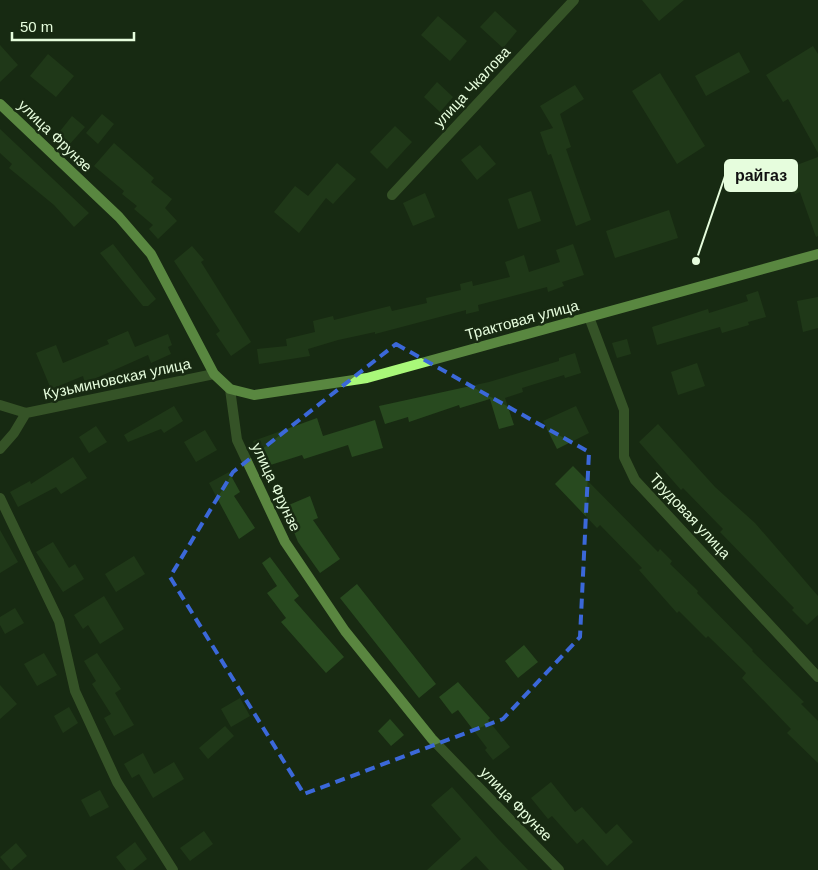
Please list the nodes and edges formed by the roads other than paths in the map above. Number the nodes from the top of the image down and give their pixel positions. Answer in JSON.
{"nodes":[{"id":1,"x":574,"y":0,"type":"edge"},
{"id":2,"x":0,"y":104,"type":"edge"},
{"id":3,"x":392,"y":195,"type":"dead end"},
{"id":4,"x":818,"y":254,"type":"edge"},
{"id":5,"x":589,"y":317,"type":"junction"},
{"id":6,"x":214,"y":374,"type":"junction"},
{"id":7,"x":230,"y":389,"type":"junction"},
{"id":8,"x":0,"y":405,"type":"edge"},
{"id":9,"x":26,"y":413,"type":"junction"},
{"id":10,"x":0,"y":449,"type":"edge"},
{"id":11,"x":0,"y":498,"type":"edge"},
{"id":12,"x":818,"y":677,"type":"edge"},
{"id":13,"x":173,"y":870,"type":"edge"},
{"id":14,"x":558,"y":870,"type":"edge"}],
"edges":[{"from":1,"to":3,"type":"street","name":"улица Чкалова"},
{"from":2,"to":6,"type":"street","name":"улица Фрунзе"},
{"from":4,"to":5,"type":"street","name":"Трактовая улица"},
{"from":5,"to":7,"type":"street","name":"Трактовая улица"},
{"from":5,"to":12,"type":"street","name":"Трудовая улица"},
{"from":6,"to":7,"type":"street","name":"улица Фрунзе"},
{"from":6,"to":9,"type":"street","name":"Кузьминовская улица"},
{"from":7,"to":14,"type":"street","name":"улица Фрунзе"},
{"from":8,"to":9,"type":"street","name":"Кузьминовская улица"},
{"from":9,"to":10,"type":"street","name":"Кузьминовская улица"},
{"from":11,"to":13,"type":"street"}]}
